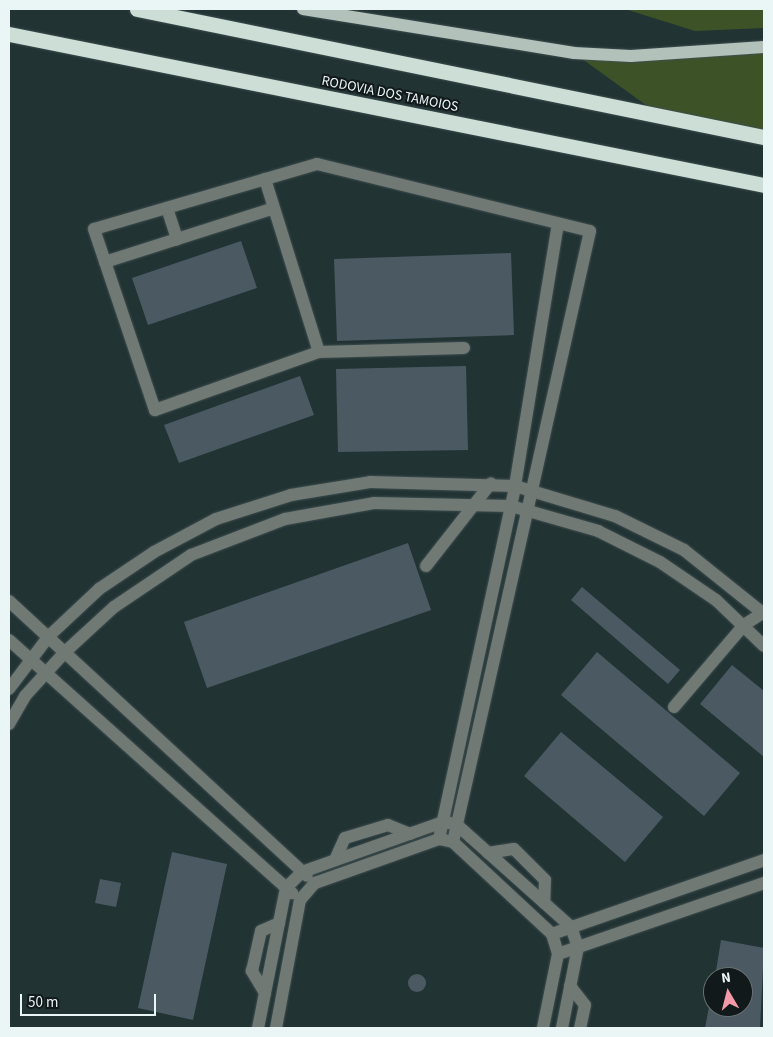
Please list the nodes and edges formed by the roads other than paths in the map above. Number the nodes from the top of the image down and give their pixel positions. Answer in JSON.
{"nodes":[{"id":1,"x":137,"y":9,"type":"edge"},
{"id":2,"x":303,"y":9,"type":"edge"},
{"id":3,"x":9,"y":34,"type":"edge"},
{"id":4,"x":764,"y":47,"type":"edge"},
{"id":5,"x":764,"y":137,"type":"edge"},
{"id":6,"x":265,"y":179,"type":"junction"},
{"id":7,"x":764,"y":185,"type":"edge"},
{"id":8,"x":167,"y":208,"type":"junction"},
{"id":9,"x":274,"y":208,"type":"junction"},
{"id":10,"x":558,"y":224,"type":"junction"},
{"id":11,"x":177,"y":239,"type":"junction"},
{"id":12,"x":105,"y":262,"type":"junction"},
{"id":13,"x":464,"y":348,"type":"dead end"},
{"id":14,"x":319,"y":352,"type":"junction"},
{"id":15,"x":491,"y":484,"type":"junction"},
{"id":16,"x":515,"y":486,"type":"junction"},
{"id":17,"x":534,"y":490,"type":"junction"},
{"id":18,"x":473,"y":504,"type":"junction"},
{"id":19,"x":511,"y":506,"type":"junction"},
{"id":20,"x":529,"y":510,"type":"junction"},
{"id":21,"x":426,"y":566,"type":"dead end"},
{"id":22,"x":9,"y":601,"type":"edge"},
{"id":23,"x":763,"y":612,"type":"edge"},
{"id":24,"x":744,"y":625,"type":"junction"},
{"id":25,"x":49,"y":636,"type":"junction"},
{"id":26,"x":9,"y":640,"type":"edge"},
{"id":27,"x":764,"y":646,"type":"edge"},
{"id":28,"x":65,"y":652,"type":"junction"},
{"id":29,"x":31,"y":659,"type":"junction"},
{"id":30,"x":47,"y":673,"type":"junction"},
{"id":31,"x":9,"y":689,"type":"edge"},
{"id":32,"x":674,"y":707,"type":"dead end"},
{"id":33,"x":9,"y":724,"type":"edge"},
{"id":34,"x":449,"y":823,"type":"junction"},
{"id":35,"x":439,"y":839,"type":"junction"},
{"id":36,"x":453,"y":842,"type":"junction"},
{"id":37,"x":488,"y":853,"type":"junction"},
{"id":38,"x":764,"y":860,"type":"edge"},
{"id":39,"x":302,"y":872,"type":"junction"},
{"id":40,"x":315,"y":883,"type":"junction"},
{"id":41,"x":764,"y":883,"type":"edge"},
{"id":42,"x":286,"y":888,"type":"junction"},
{"id":43,"x":300,"y":900,"type":"junction"},
{"id":44,"x":544,"y":903,"type":"junction"},
{"id":45,"x":571,"y":927,"type":"junction"},
{"id":46,"x":552,"y":934,"type":"junction"},
{"id":47,"x":578,"y":948,"type":"junction"},
{"id":48,"x":558,"y":954,"type":"junction"},
{"id":49,"x":570,"y":986,"type":"junction"},
{"id":50,"x":273,"y":1027,"type":"edge"},
{"id":51,"x":258,"y":1028,"type":"edge"},
{"id":52,"x":544,"y":1028,"type":"edge"},
{"id":53,"x":562,"y":1028,"type":"edge"},
{"id":54,"x":580,"y":1028,"type":"edge"}],
"edges":[{"from":1,"to":5,"type":"highway"},
{"from":2,"to":4,"type":"main road"},
{"from":3,"to":7,"type":"highway","name":"RODOVIA DOS TAMOIOS"},
{"from":6,"to":8,"type":"lane"},
{"from":6,"to":9,"type":"lane"},
{"from":6,"to":10,"type":"lane"},
{"from":8,"to":11,"type":"lane"},
{"from":8,"to":12,"type":"lane"},
{"from":9,"to":11,"type":"lane"},
{"from":9,"to":14,"type":"lane"},
{"from":10,"to":16,"type":"lane"},
{"from":10,"to":17,"type":"lane"},
{"from":11,"to":12,"type":"lane"},
{"from":12,"to":14,"type":"lane"},
{"from":13,"to":14,"type":"lane"},
{"from":15,"to":16,"type":"lane"},
{"from":15,"to":18,"type":"lane"},
{"from":15,"to":25,"type":"lane"},
{"from":16,"to":17,"type":"lane"},
{"from":16,"to":19,"type":"lane"},
{"from":17,"to":20,"type":"lane"},
{"from":17,"to":23,"type":"lane"},
{"from":18,"to":19,"type":"lane"},
{"from":18,"to":21,"type":"lane"},
{"from":18,"to":28,"type":"lane"},
{"from":19,"to":20,"type":"lane"},
{"from":19,"to":34,"type":"lane"},
{"from":20,"to":24,"type":"lane"},
{"from":20,"to":34,"type":"lane"},
{"from":22,"to":25,"type":"lane"},
{"from":23,"to":24,"type":"lane"},
{"from":24,"to":27,"type":"lane"},
{"from":24,"to":32,"type":"lane"},
{"from":25,"to":28,"type":"lane"},
{"from":25,"to":29,"type":"lane"},
{"from":26,"to":29,"type":"lane"},
{"from":28,"to":30,"type":"lane"},
{"from":28,"to":39,"type":"lane"},
{"from":29,"to":30,"type":"lane"},
{"from":29,"to":31,"type":"lane"},
{"from":30,"to":33,"type":"lane"},
{"from":30,"to":42,"type":"lane"},
{"from":34,"to":35,"type":"lane"},
{"from":34,"to":36,"type":"lane"},
{"from":34,"to":37,"type":"lane"},
{"from":34,"to":39,"type":"lane"},
{"from":35,"to":36,"type":"lane"},
{"from":35,"to":40,"type":"lane"},
{"from":36,"to":46,"type":"lane"},
{"from":37,"to":44,"type":"lane"},
{"from":37,"to":44,"type":"lane"},
{"from":38,"to":45,"type":"lane"},
{"from":39,"to":40,"type":"lane"},
{"from":39,"to":42,"type":"lane"},
{"from":40,"to":43,"type":"lane"},
{"from":41,"to":47,"type":"lane"},
{"from":42,"to":43,"type":"lane"},
{"from":42,"to":51,"type":"lane"},
{"from":43,"to":50,"type":"lane"},
{"from":44,"to":45,"type":"lane"},
{"from":45,"to":46,"type":"lane"},
{"from":45,"to":47,"type":"lane"},
{"from":46,"to":48,"type":"lane"},
{"from":47,"to":48,"type":"lane"},
{"from":47,"to":49,"type":"lane"},
{"from":48,"to":52,"type":"lane"},
{"from":49,"to":53,"type":"lane"},
{"from":49,"to":54,"type":"lane"}]}
